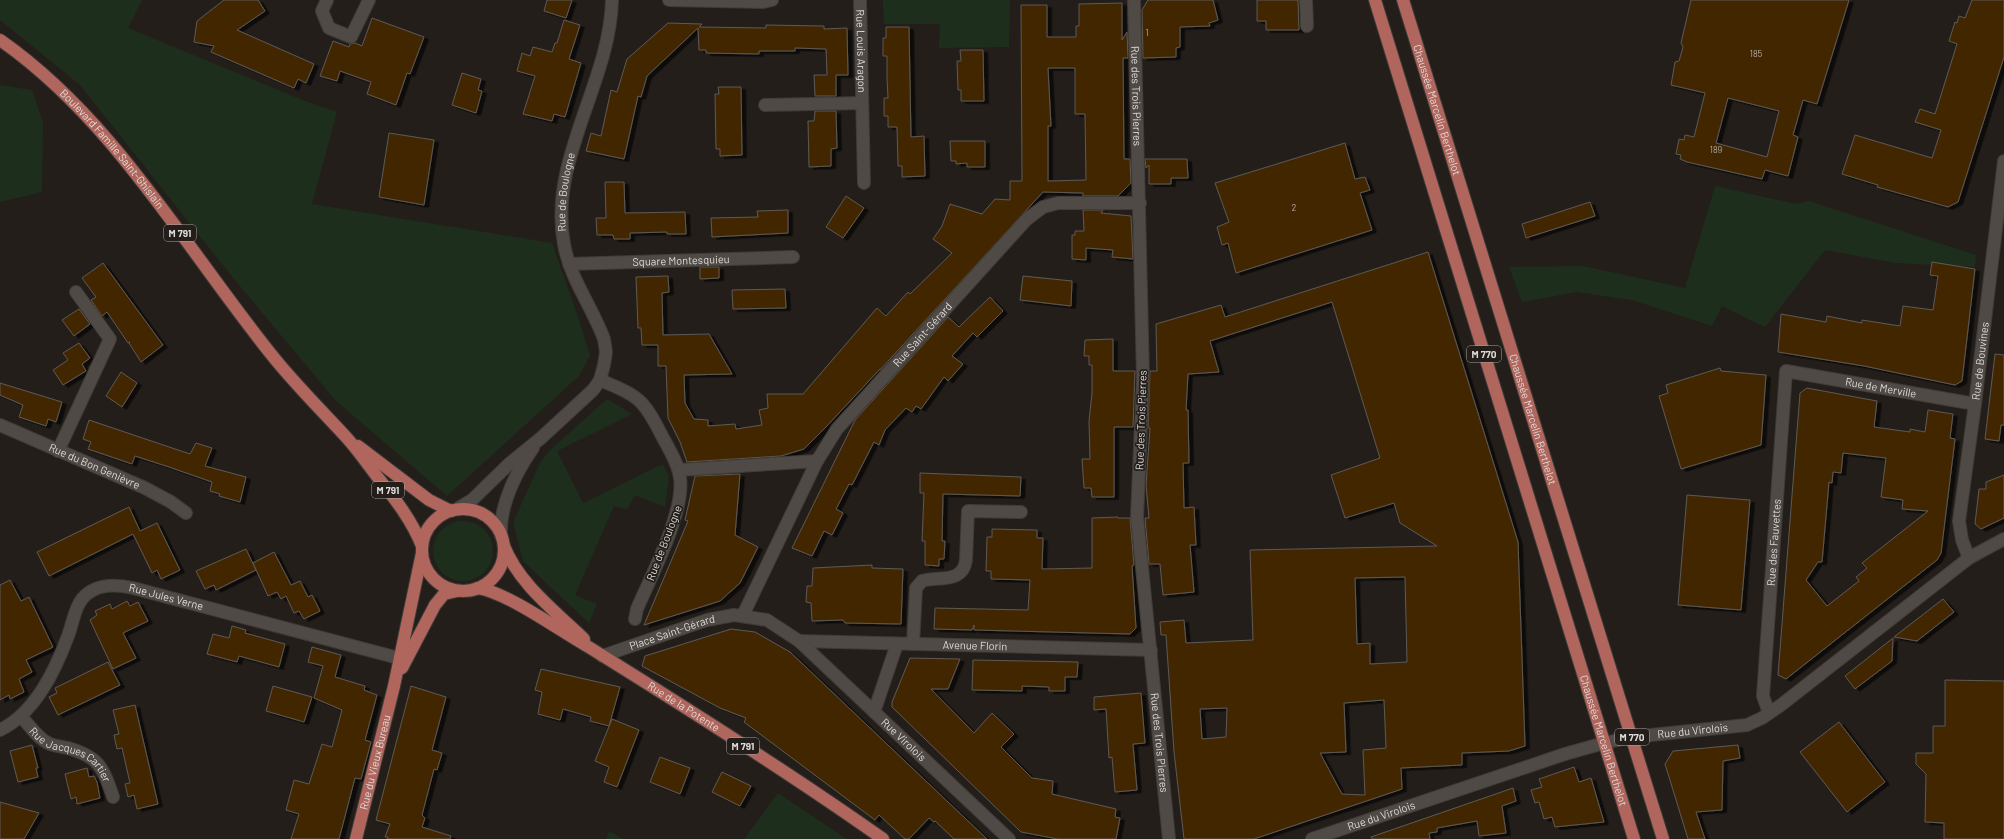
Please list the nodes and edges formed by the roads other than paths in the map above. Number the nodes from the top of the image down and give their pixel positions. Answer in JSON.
{"nodes":[{"id":1,"x":327,"y":0,"type":"edge"},
{"id":2,"x":368,"y":0,"type":"edge"},
{"id":3,"x":612,"y":0,"type":"edge"},
{"id":4,"x":668,"y":0,"type":"edge"},
{"id":5,"x":772,"y":0,"type":"edge"},
{"id":6,"x":860,"y":0,"type":"edge"},
{"id":7,"x":1134,"y":0,"type":"edge"},
{"id":8,"x":1306,"y":0,"type":"edge"},
{"id":9,"x":1375,"y":0,"type":"edge"},
{"id":10,"x":1403,"y":0,"type":"edge"},
{"id":11,"x":1307,"y":26,"type":"dead end"},
{"id":12,"x":0,"y":40,"type":"edge"},
{"id":13,"x":862,"y":103,"type":"junction"},
{"id":14,"x":765,"y":105,"type":"dead end"},
{"id":15,"x":2004,"y":162,"type":"edge"},
{"id":16,"x":864,"y":183,"type":"dead end"},
{"id":17,"x":1140,"y":203,"type":"junction"},
{"id":18,"x":793,"y":256,"type":"dead end"},
{"id":19,"x":569,"y":264,"type":"junction"},
{"id":20,"x":76,"y":292,"type":"dead end"},
{"id":21,"x":1786,"y":371,"type":"joint"},
{"id":22,"x":600,"y":380,"type":"junction"},
{"id":23,"x":1975,"y":404,"type":"junction"},
{"id":24,"x":0,"y":425,"type":"edge"},
{"id":25,"x":347,"y":438,"type":"junction"},
{"id":26,"x":541,"y":438,"type":"junction"},
{"id":27,"x":58,"y":451,"type":"junction"},
{"id":28,"x":817,"y":460,"type":"junction"},
{"id":29,"x":679,"y":470,"type":"junction"},
{"id":30,"x":454,"y":510,"type":"junction"},
{"id":31,"x":1020,"y":512,"type":"dead end"},
{"id":32,"x":186,"y":513,"type":"dead end"},
{"id":33,"x":2004,"y":539,"type":"edge"},
{"id":34,"x":502,"y":540,"type":"junction"},
{"id":35,"x":422,"y":550,"type":"junction"},
{"id":36,"x":1969,"y":558,"type":"junction"},
{"id":37,"x":478,"y":588,"type":"junction"},
{"id":38,"x":457,"y":591,"type":"junction"},
{"id":39,"x":743,"y":615,"type":"junction"},
{"id":40,"x":635,"y":619,"type":"dead end"},
{"id":41,"x":799,"y":641,"type":"junction"},
{"id":42,"x":897,"y":644,"type":"junction"},
{"id":43,"x":913,"y":644,"type":"junction"},
{"id":44,"x":1151,"y":650,"type":"junction"},
{"id":45,"x":602,"y":656,"type":"junction"},
{"id":46,"x":402,"y":659,"type":"junction"},
{"id":47,"x":874,"y":712,"type":"junction"},
{"id":48,"x":1769,"y":713,"type":"junction"},
{"id":49,"x":21,"y":716,"type":"junction"},
{"id":50,"x":0,"y":730,"type":"edge"},
{"id":51,"x":1632,"y":738,"type":"junction"},
{"id":52,"x":1604,"y":743,"type":"junction"},
{"id":53,"x":113,"y":797,"type":"dead end"},
{"id":54,"x":356,"y":839,"type":"edge"},
{"id":55,"x":883,"y":839,"type":"edge"},
{"id":56,"x":1009,"y":839,"type":"edge"},
{"id":57,"x":1169,"y":839,"type":"edge"},
{"id":58,"x":1312,"y":839,"type":"edge"},
{"id":59,"x":1634,"y":839,"type":"edge"},
{"id":60,"x":1663,"y":839,"type":"edge"}],
"edges":[{"from":1,"to":2,"type":"street"},
{"from":3,"to":19,"type":"street","name":"Rue de Boulogne"},
{"from":4,"to":5,"type":"street"},
{"from":6,"to":13,"type":"street","name":"Rue Louis Aragon"},
{"from":7,"to":17,"type":"street","name":"Rue des Trois Pierres"},
{"from":8,"to":11,"type":"street"},
{"from":9,"to":52,"type":"main road","name":"Chaussée Marcelin Berthelot","number":"M 770"},
{"from":10,"to":51,"type":"main road","name":"Chaussée Marcelin Berthelot","number":"M 770"},
{"from":12,"to":25,"type":"main road","name":"Boulevard Famille Saint-Ghislain","number":"M 791"},
{"from":13,"to":14,"type":"street","name":"Rue Louis Aragon"},
{"from":13,"to":16,"type":"street","name":"Rue Louis Aragon"},
{"from":15,"to":23,"type":"street","name":"Rue de Bouvines"},
{"from":17,"to":28,"type":"street","name":"Rue Saint-Gérard"},
{"from":17,"to":44,"type":"street","name":"Rue des Trois Pierres"},
{"from":18,"to":19,"type":"street","name":"Square Montesquieu"},
{"from":19,"to":22,"type":"street","name":"Rue de Boulogne"},
{"from":20,"to":27,"type":"street"},
{"from":21,"to":23,"type":"street","name":"Rue de Merville"},
{"from":21,"to":48,"type":"street","name":"Rue des Fauvettes"},
{"from":22,"to":26,"type":"street","name":"Rue de Boulogne"},
{"from":22,"to":29,"type":"street","name":"Rue de Boulogne"},
{"from":23,"to":36,"type":"street","name":"Rue de Bouvines"},
{"from":24,"to":27,"type":"street","name":"Rue du Bon Genièvre"},
{"from":25,"to":30,"type":"main road","name":"Boulevard Famille Saint-Ghislain","number":"M 791"},
{"from":25,"to":35,"type":"main road","name":"Boulevard Famille Saint-Ghislain","number":"M 791"},
{"from":26,"to":30,"type":"street","name":"Rue de Boulogne"},
{"from":26,"to":34,"type":"street","name":"Rue de Boulogne"},
{"from":27,"to":32,"type":"street","name":"Rue du Bon Genièvre"},
{"from":28,"to":29,"type":"street"},
{"from":28,"to":39,"type":"street","name":"Rue Saint-Gérard"},
{"from":29,"to":40,"type":"street","name":"Rue de Boulogne"},
{"from":30,"to":34,"type":"main road"},
{"from":30,"to":35,"type":"main road"},
{"from":31,"to":43,"type":"street"},
{"from":33,"to":36,"type":"street","name":"Rue du Virolois"},
{"from":34,"to":37,"type":"main road"},
{"from":34,"to":45,"type":"main road","name":"Rue de la Potente","number":"M 791"},
{"from":35,"to":38,"type":"main road"},
{"from":35,"to":46,"type":"main road","name":"Rue du Vieux Bureau"},
{"from":36,"to":48,"type":"street","name":"Rue du Virolois"},
{"from":37,"to":38,"type":"main road"},
{"from":37,"to":45,"type":"main road","name":"Rue de la Potente","number":"M 791"},
{"from":38,"to":46,"type":"main road","name":"Rue du Vieux Bureau"},
{"from":39,"to":41,"type":"street","name":"Place Saint-Gérard"},
{"from":39,"to":45,"type":"street","name":"Place Saint-Gérard"},
{"from":41,"to":42,"type":"street","name":"Avenue Florin"},
{"from":41,"to":47,"type":"street","name":"Rue Virolois"},
{"from":42,"to":43,"type":"street","name":"Avenue Florin"},
{"from":42,"to":47,"type":"street"},
{"from":43,"to":44,"type":"street","name":"Avenue Florin"},
{"from":44,"to":57,"type":"street","name":"Rue des Trois Pierres"},
{"from":45,"to":55,"type":"main road","name":"Rue de la Potente","number":"M 791"},
{"from":46,"to":49,"type":"street","name":"Rue Jules Verne"},
{"from":46,"to":54,"type":"main road","name":"Rue du Vieux Bureau"},
{"from":47,"to":56,"type":"street","name":"Rue Virolois"},
{"from":48,"to":51,"type":"street","name":"Rue du Virolois"},
{"from":49,"to":50,"type":"street","name":"Rue Jules Verne"},
{"from":49,"to":53,"type":"street","name":"Rue Jacques Cartier"},
{"from":51,"to":52,"type":"street","name":"Rue du Virolois"},
{"from":51,"to":60,"type":"main road","name":"Chaussée Marcelin Berthelot","number":"M 770"},
{"from":52,"to":58,"type":"street","name":"Rue du Virolois"},
{"from":52,"to":59,"type":"main road","name":"Chaussée Marcelin Berthelot","number":"M 770"}]}
